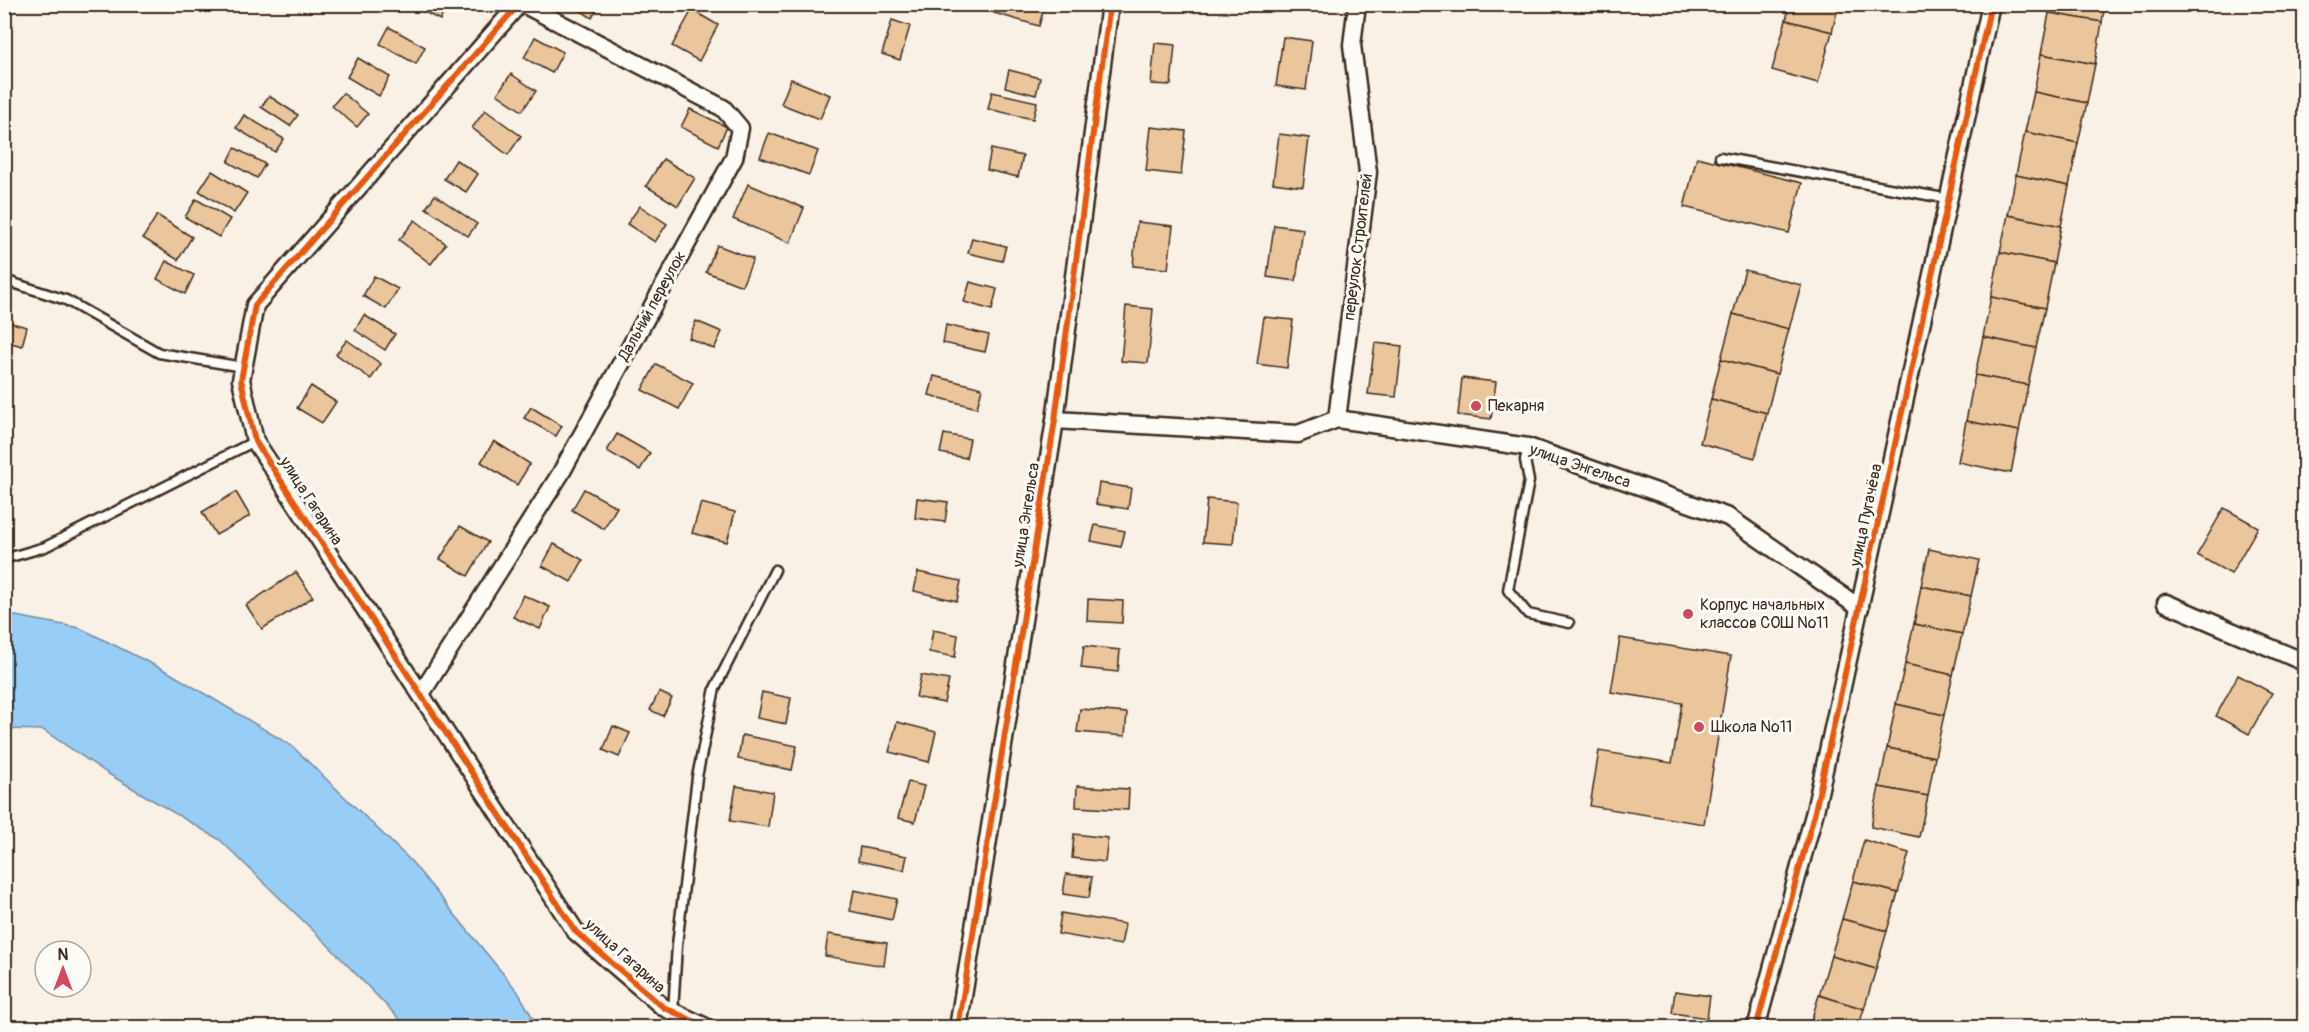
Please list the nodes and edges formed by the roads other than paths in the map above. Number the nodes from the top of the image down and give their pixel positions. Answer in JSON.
{"nodes":[{"id":1,"x":521,"y":4,"type":"edge"},
{"id":2,"x":1110,"y":4,"type":"edge"},
{"id":3,"x":1357,"y":4,"type":"edge"},
{"id":4,"x":1991,"y":4,"type":"edge"},
{"id":5,"x":1720,"y":157,"type":"dead end"},
{"id":6,"x":1949,"y":199,"type":"junction"},
{"id":7,"x":4,"y":280,"type":"edge"},
{"id":8,"x":243,"y":367,"type":"junction"},
{"id":9,"x":1337,"y":419,"type":"junction"},
{"id":10,"x":1055,"y":420,"type":"junction"},
{"id":11,"x":255,"y":441,"type":"junction"},
{"id":12,"x":1528,"y":447,"type":"junction"},
{"id":13,"x":4,"y":559,"type":"edge"},
{"id":14,"x":775,"y":570,"type":"dead end"},
{"id":15,"x":2166,"y":603,"type":"dead end"},
{"id":16,"x":1860,"y":608,"type":"junction"},
{"id":17,"x":1569,"y":623,"type":"dead end"},
{"id":18,"x":2304,"y":662,"type":"edge"},
{"id":19,"x":420,"y":694,"type":"junction"},
{"id":20,"x":668,"y":1009,"type":"junction"},
{"id":21,"x":708,"y":1028,"type":"edge"},
{"id":22,"x":958,"y":1028,"type":"edge"},
{"id":23,"x":1756,"y":1028,"type":"edge"}],
"edges":[{"from":1,"to":8,"type":"street","name":"улица Гагарина"},
{"from":1,"to":19,"type":"street","name":"Дальний переулок"},
{"from":2,"to":10,"type":"street","name":"улица Энгельса"},
{"from":3,"to":9,"type":"street","name":"переулок Строителей"},
{"from":4,"to":6,"type":"street","name":"улица Пугачёва"},
{"from":5,"to":6,"type":"lane"},
{"from":6,"to":16,"type":"street","name":"улица Пугачёва"},
{"from":7,"to":8,"type":"lane"},
{"from":8,"to":11,"type":"street","name":"улица Гагарина"},
{"from":9,"to":10,"type":"street","name":"улица Энгельса"},
{"from":9,"to":12,"type":"street","name":"улица Энгельса"},
{"from":10,"to":22,"type":"street","name":"улица Энгельса"},
{"from":11,"to":13,"type":"lane"},
{"from":11,"to":19,"type":"street","name":"улица Гагарина"},
{"from":12,"to":16,"type":"street","name":"улица Энгельса"},
{"from":12,"to":17,"type":"lane"},
{"from":14,"to":20,"type":"lane"},
{"from":15,"to":18,"type":"street"},
{"from":16,"to":23,"type":"street","name":"улица Пугачёва"},
{"from":19,"to":20,"type":"street","name":"улица Гагарина"},
{"from":20,"to":21,"type":"street","name":"улица Гагарина"}]}
